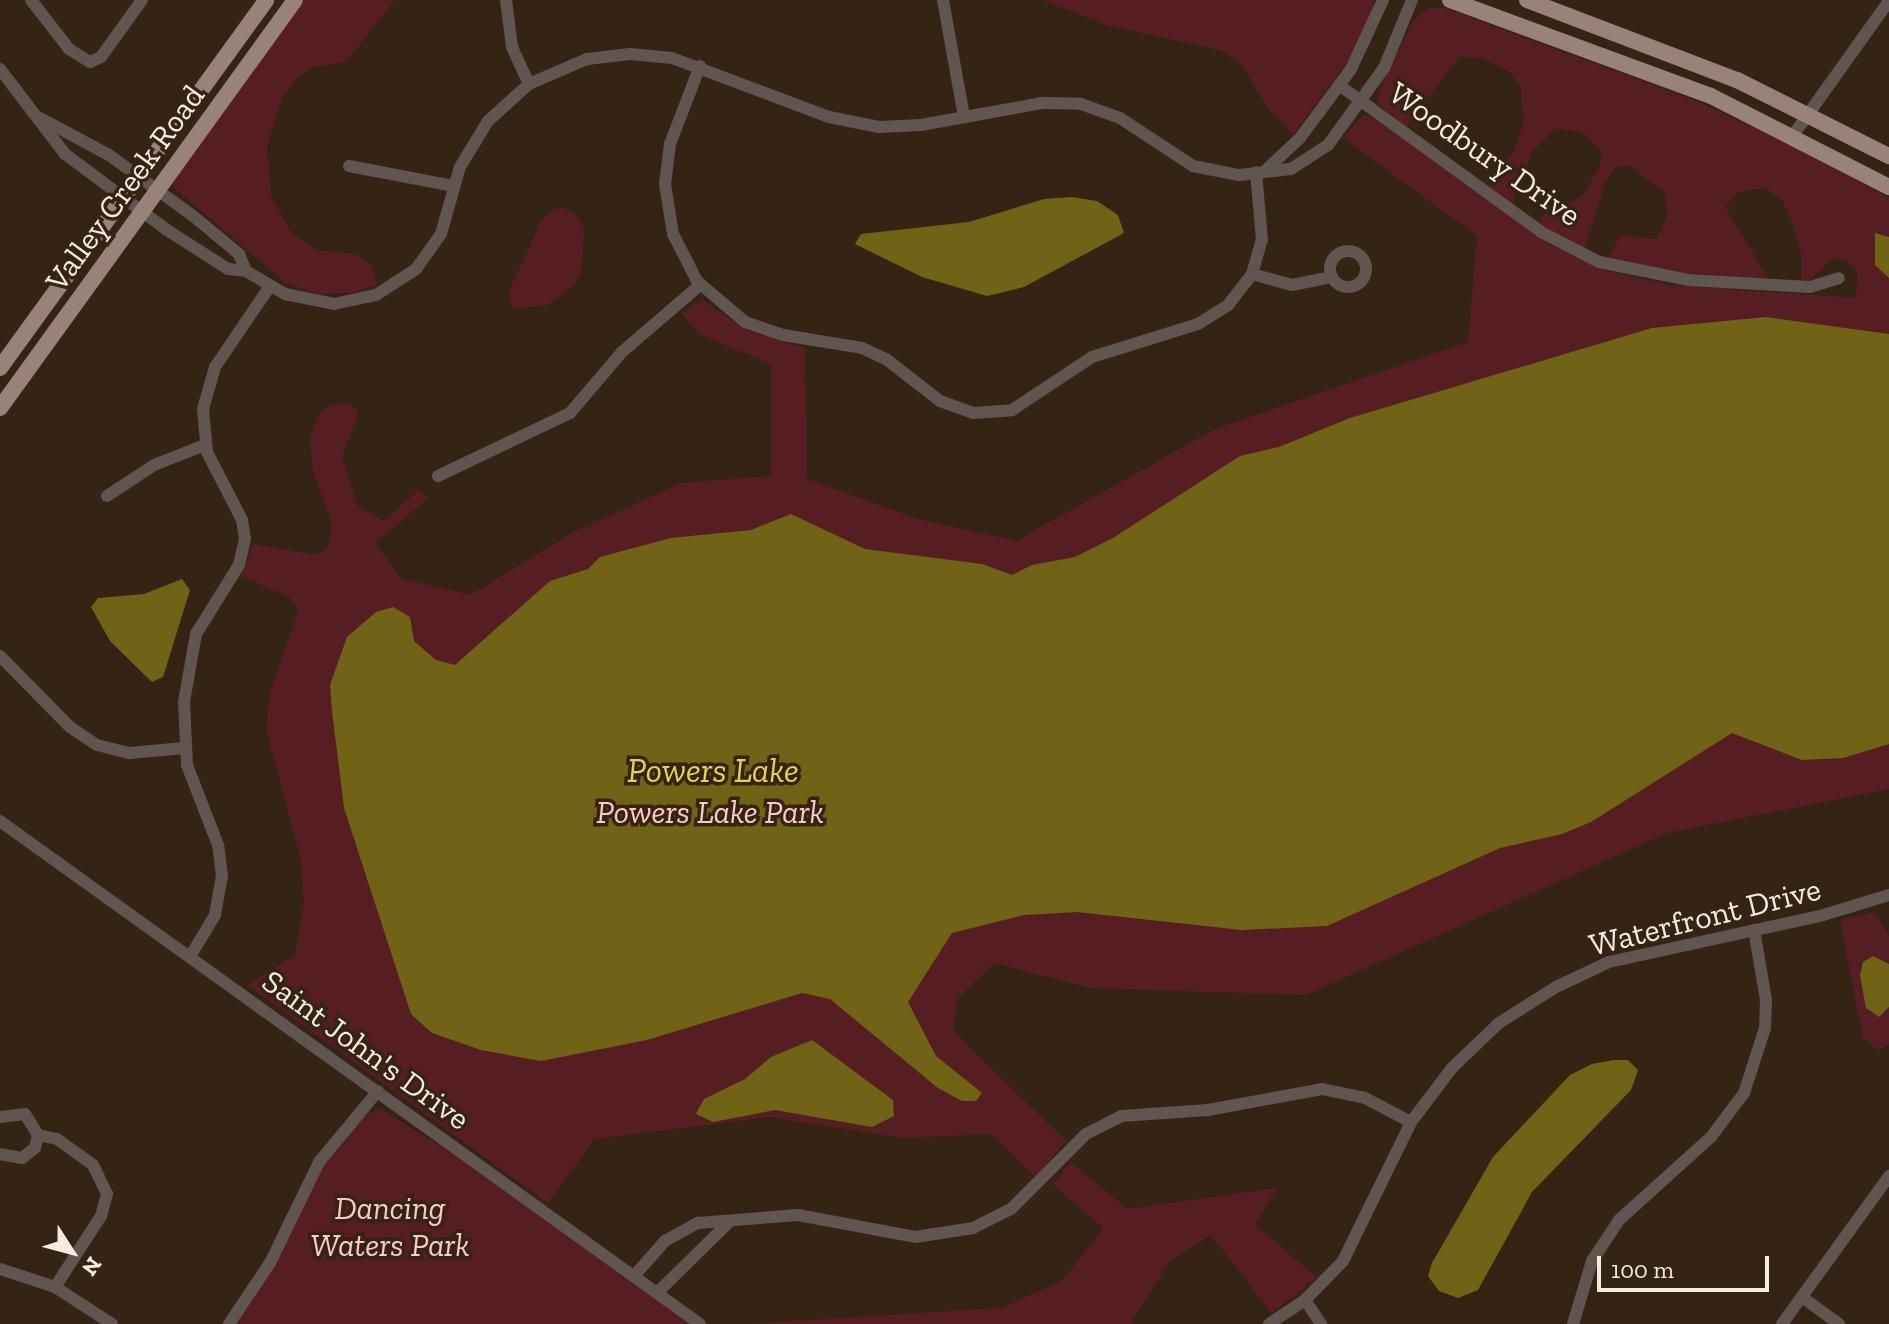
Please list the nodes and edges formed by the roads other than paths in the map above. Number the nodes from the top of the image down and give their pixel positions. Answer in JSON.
{"nodes":[{"id":1,"x":31,"y":0,"type":"edge"},
{"id":2,"x":142,"y":0,"type":"edge"},
{"id":3,"x":266,"y":0,"type":"edge"},
{"id":4,"x":295,"y":0,"type":"edge"},
{"id":5,"x":506,"y":0,"type":"edge"},
{"id":6,"x":943,"y":0,"type":"edge"},
{"id":7,"x":1383,"y":0,"type":"edge"},
{"id":8,"x":1412,"y":0,"type":"edge"},
{"id":9,"x":1450,"y":0,"type":"edge"},
{"id":10,"x":1527,"y":0,"type":"edge"},
{"id":11,"x":1889,"y":1,"type":"edge"},
{"id":12,"x":700,"y":66,"type":"junction"},
{"id":13,"x":0,"y":69,"type":"edge"},
{"id":14,"x":529,"y":84,"type":"junction"},
{"id":15,"x":1339,"y":85,"type":"junction"},
{"id":16,"x":1362,"y":102,"type":"junction"},
{"id":17,"x":1809,"y":113,"type":"junction"},
{"id":18,"x":964,"y":117,"type":"junction"},
{"id":19,"x":40,"y":118,"type":"junction"},
{"id":20,"x":1794,"y":134,"type":"junction"},
{"id":21,"x":1889,"y":156,"type":"edge"},
{"id":22,"x":349,"y":166,"type":"dead end"},
{"id":23,"x":1261,"y":171,"type":"junction"},
{"id":24,"x":139,"y":176,"type":"junction"},
{"id":25,"x":454,"y":186,"type":"junction"},
{"id":26,"x":1889,"y":187,"type":"edge"},
{"id":27,"x":158,"y":190,"type":"junction"},
{"id":28,"x":122,"y":199,"type":"junction"},
{"id":29,"x":141,"y":213,"type":"junction"},
{"id":30,"x":246,"y":271,"type":"junction"},
{"id":31,"x":1252,"y":274,"type":"junction"},
{"id":32,"x":1332,"y":277,"type":"dead end"},
{"id":33,"x":1839,"y":278,"type":"dead end"},
{"id":34,"x":700,"y":285,"type":"junction"},
{"id":35,"x":270,"y":286,"type":"junction"},
{"id":36,"x":0,"y":368,"type":"edge"},
{"id":37,"x":0,"y":408,"type":"edge"},
{"id":38,"x":205,"y":445,"type":"junction"},
{"id":39,"x":438,"y":476,"type":"dead end"},
{"id":40,"x":107,"y":496,"type":"dead end"},
{"id":41,"x":0,"y":656,"type":"edge"},
{"id":42,"x":184,"y":748,"type":"junction"},
{"id":43,"x":0,"y":821,"type":"edge"},
{"id":44,"x":1889,"y":895,"type":"edge"},
{"id":45,"x":1754,"y":930,"type":"junction"},
{"id":46,"x":191,"y":955,"type":"junction"},
{"id":47,"x":378,"y":1091,"type":"junction"},
{"id":48,"x":0,"y":1117,"type":"edge"},
{"id":49,"x":1411,"y":1122,"type":"junction"},
{"id":50,"x":38,"y":1135,"type":"junction"},
{"id":51,"x":0,"y":1154,"type":"edge"},
{"id":52,"x":1889,"y":1176,"type":"edge"},
{"id":53,"x":730,"y":1221,"type":"junction"},
{"id":54,"x":0,"y":1269,"type":"edge"},
{"id":55,"x":634,"y":1276,"type":"junction"},
{"id":56,"x":55,"y":1287,"type":"junction"},
{"id":57,"x":657,"y":1293,"type":"junction"},
{"id":58,"x":1802,"y":1297,"type":"junction"},
{"id":59,"x":1305,"y":1300,"type":"junction"},
{"id":60,"x":112,"y":1324,"type":"edge"},
{"id":61,"x":229,"y":1324,"type":"edge"},
{"id":62,"x":700,"y":1324,"type":"edge"},
{"id":63,"x":1269,"y":1324,"type":"edge"},
{"id":64,"x":1321,"y":1324,"type":"edge"},
{"id":65,"x":1573,"y":1324,"type":"edge"},
{"id":66,"x":1782,"y":1324,"type":"edge"},
{"id":67,"x":1839,"y":1324,"type":"edge"}],
"edges":[{"from":1,"to":2,"type":"street"},
{"from":3,"to":24,"type":"main road","name":"Valley Creek Road"},
{"from":4,"to":27,"type":"main road","name":"Valley Creek Road"},
{"from":5,"to":14,"type":"street"},
{"from":6,"to":18,"type":"street"},
{"from":7,"to":15,"type":"street"},
{"from":8,"to":16,"type":"street"},
{"from":9,"to":20,"type":"main road"},
{"from":10,"to":17,"type":"main road"},
{"from":11,"to":17,"type":"street"},
{"from":12,"to":14,"type":"street"},
{"from":12,"to":18,"type":"street"},
{"from":12,"to":34,"type":"street"},
{"from":13,"to":19,"type":"street"},
{"from":14,"to":25,"type":"street"},
{"from":15,"to":16,"type":"street","name":"Woodbury Drive"},
{"from":15,"to":23,"type":"street"},
{"from":16,"to":23,"type":"street"},
{"from":16,"to":33,"type":"street","name":"Woodbury Drive"},
{"from":17,"to":20,"type":"street"},
{"from":17,"to":21,"type":"main road"},
{"from":18,"to":23,"type":"street"},
{"from":19,"to":24,"type":"street"},
{"from":19,"to":28,"type":"street"},
{"from":20,"to":26,"type":"main road"},
{"from":22,"to":25,"type":"street"},
{"from":23,"to":31,"type":"street"},
{"from":24,"to":27,"type":"street"},
{"from":24,"to":28,"type":"main road","name":"Valley Creek Road"},
{"from":25,"to":35,"type":"street"},
{"from":27,"to":29,"type":"main road","name":"Valley Creek Road"},
{"from":27,"to":30,"type":"street"},
{"from":28,"to":29,"type":"street"},
{"from":28,"to":36,"type":"main road","name":"Valley Creek Road"},
{"from":29,"to":30,"type":"street"},
{"from":29,"to":37,"type":"main road","name":"Valley Creek Road"},
{"from":30,"to":35,"type":"street"},
{"from":31,"to":32,"type":"street"},
{"from":31,"to":34,"type":"street"},
{"from":34,"to":39,"type":"street"},
{"from":35,"to":38,"type":"street"},
{"from":38,"to":40,"type":"street"},
{"from":38,"to":42,"type":"street"},
{"from":41,"to":42,"type":"street"},
{"from":42,"to":46,"type":"street"},
{"from":43,"to":46,"type":"street","name":"Saint John's Drive"},
{"from":44,"to":45,"type":"street","name":"Waterfront Drive"},
{"from":45,"to":49,"type":"street","name":"Waterfront Drive"},
{"from":45,"to":65,"type":"street"},
{"from":46,"to":47,"type":"street","name":"Saint John's Drive"},
{"from":47,"to":55,"type":"street","name":"Saint John's Drive"},
{"from":47,"to":61,"type":"street"},
{"from":48,"to":50,"type":"street"},
{"from":49,"to":53,"type":"street"},
{"from":49,"to":59,"type":"street","name":"Waterfront Drive"},
{"from":50,"to":51,"type":"street"},
{"from":50,"to":56,"type":"street"},
{"from":52,"to":58,"type":"street"},
{"from":53,"to":55,"type":"street"},
{"from":53,"to":57,"type":"street"},
{"from":54,"to":56,"type":"street"},
{"from":55,"to":57,"type":"street","name":"Saint John's Drive"},
{"from":56,"to":60,"type":"street"},
{"from":57,"to":62,"type":"street","name":"Saint John's Drive"},
{"from":58,"to":66,"type":"street"},
{"from":58,"to":67,"type":"street"},
{"from":59,"to":63,"type":"street","name":"Waterfront Drive"},
{"from":59,"to":64,"type":"street"}]}
